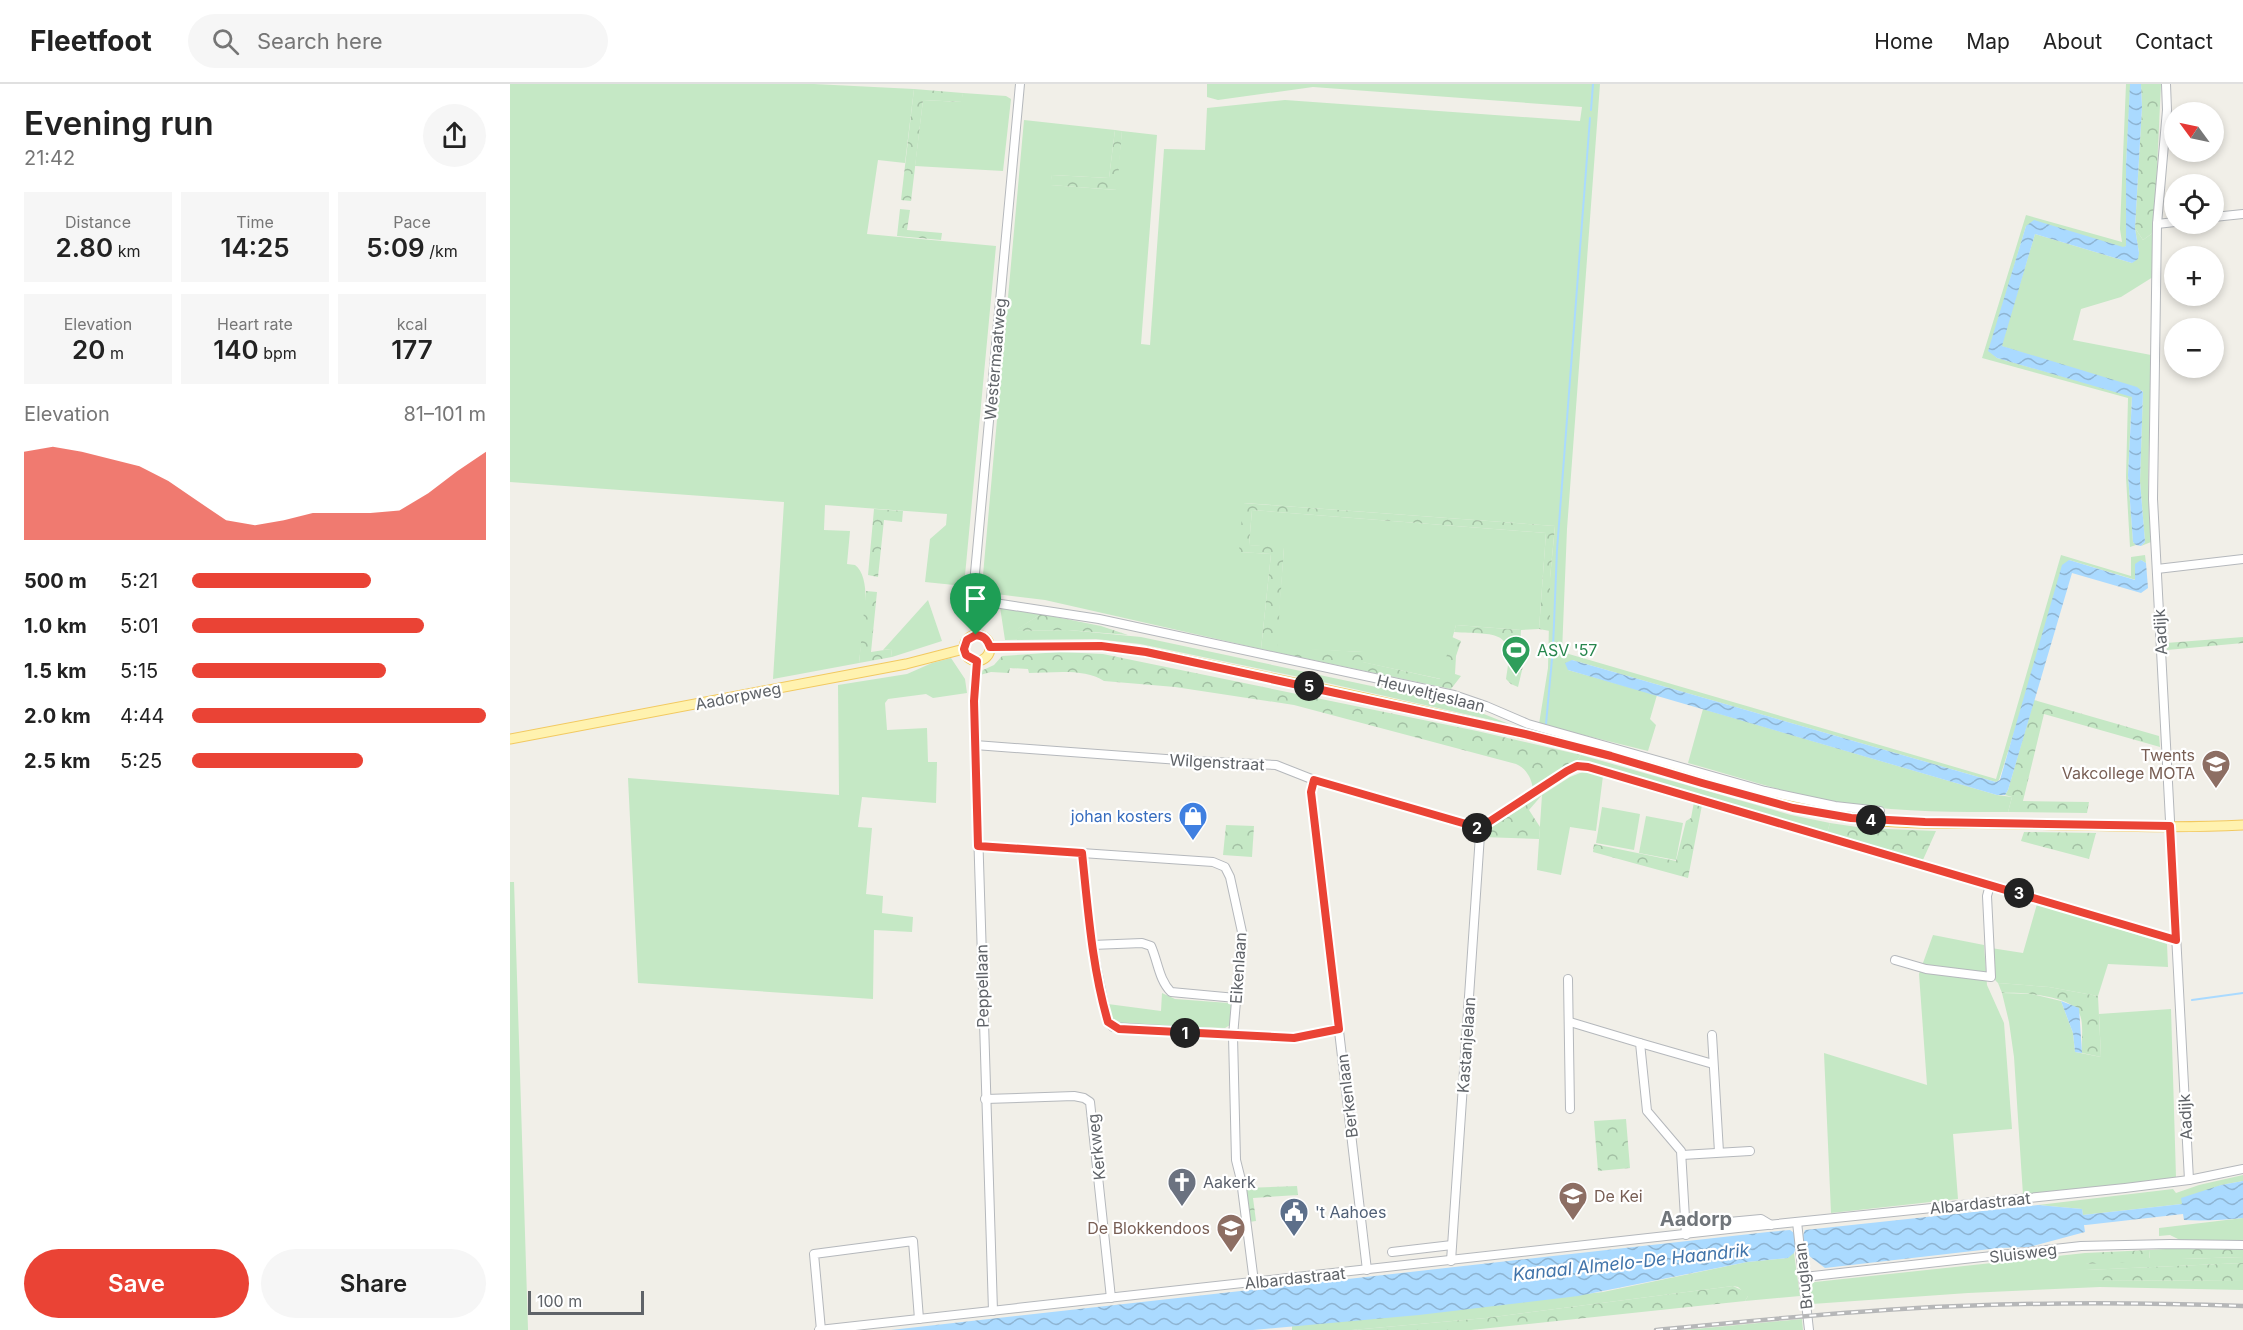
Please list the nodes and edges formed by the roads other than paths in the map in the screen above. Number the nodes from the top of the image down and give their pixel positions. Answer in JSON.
{"nodes":[{"id":1,"x":1020,"y":84,"type":"edge"},
{"id":2,"x":2166,"y":84,"type":"edge"},
{"id":3,"x":2243,"y":214,"type":"edge"},
{"id":4,"x":2224,"y":216,"type":"edge"},
{"id":5,"x":2164,"y":223,"type":"edge"},
{"id":6,"x":2157,"y":224,"type":"junction"},
{"id":7,"x":2243,"y":559,"type":"edge"},
{"id":8,"x":2157,"y":569,"type":"junction"},
{"id":9,"x":975,"y":600,"type":"junction"},
{"id":10,"x":976,"y":635,"type":"junction"},
{"id":11,"x":990,"y":647,"type":"junction"},
{"id":12,"x":964,"y":649,"type":"junction"},
{"id":13,"x":977,"y":661,"type":"junction"},
{"id":14,"x":510,"y":739,"type":"edge"},
{"id":15,"x":975,"y":745,"type":"junction"},
{"id":16,"x":1314,"y":780,"type":"junction"},
{"id":17,"x":1880,"y":811,"type":"dead end"},
{"id":18,"x":2243,"y":825,"type":"edge"},
{"id":19,"x":2170,"y":826,"type":"junction"},
{"id":20,"x":1478,"y":829,"type":"junction"},
{"id":21,"x":978,"y":846,"type":"junction"},
{"id":22,"x":1082,"y":853,"type":"junction"},
{"id":23,"x":1990,"y":885,"type":"junction"},
{"id":24,"x":2176,"y":940,"type":"junction"},
{"id":25,"x":1092,"y":945,"type":"junction"},
{"id":26,"x":1895,"y":960,"type":"dead end"},
{"id":27,"x":1568,"y":979,"type":"dead end"},
{"id":28,"x":1236,"y":998,"type":"junction"},
{"id":29,"x":1570,"y":1022,"type":"junction"},
{"id":30,"x":1339,"y":1029,"type":"junction"},
{"id":31,"x":1712,"y":1035,"type":"dead end"},
{"id":32,"x":1233,"y":1036,"type":"junction"},
{"id":33,"x":1640,"y":1043,"type":"junction"},
{"id":34,"x":1713,"y":1064,"type":"junction"},
{"id":35,"x":985,"y":1100,"type":"junction"},
{"id":36,"x":1570,"y":1109,"type":"dead end"},
{"id":37,"x":1750,"y":1151,"type":"dead end"},
{"id":38,"x":1719,"y":1152,"type":"junction"},
{"id":39,"x":1682,"y":1155,"type":"junction"},
{"id":40,"x":2243,"y":1169,"type":"edge"},
{"id":41,"x":2188,"y":1180,"type":"junction"},
{"id":42,"x":1797,"y":1222,"type":"junction"},
{"id":43,"x":1771,"y":1225,"type":"junction"},
{"id":44,"x":1686,"y":1226,"type":"junction"},
{"id":45,"x":1686,"y":1235,"type":"junction"},
{"id":46,"x":1452,"y":1245,"type":"junction"},
{"id":47,"x":2243,"y":1245,"type":"edge"},
{"id":48,"x":1392,"y":1252,"type":"dead end"},
{"id":49,"x":1451,"y":1261,"type":"junction"},
{"id":50,"x":1367,"y":1270,"type":"junction"},
{"id":51,"x":1804,"y":1277,"type":"junction"},
{"id":52,"x":1254,"y":1282,"type":"junction"},
{"id":53,"x":1111,"y":1298,"type":"junction"},
{"id":54,"x":993,"y":1311,"type":"junction"},
{"id":55,"x":919,"y":1319,"type":"junction"},
{"id":56,"x":820,"y":1330,"type":"edge"},
{"id":57,"x":1809,"y":1330,"type":"edge"}],
"edges":[{"from":1,"to":9,"type":"street","name":"Westermaatweg"},
{"from":2,"to":6,"type":"street","name":"Aadijk"},
{"from":3,"to":4,"type":"street"},
{"from":5,"to":6,"type":"street"},
{"from":6,"to":8,"type":"street","name":"Aadijk"},
{"from":7,"to":8,"type":"street"},
{"from":8,"to":19,"type":"street","name":"Aadijk"},
{"from":9,"to":10,"type":"street","name":"Westermaatweg"},
{"from":9,"to":17,"type":"street","name":"Heuveltjeslaan"},
{"from":10,"to":11,"type":"main road"},
{"from":10,"to":12,"type":"main road"},
{"from":11,"to":13,"type":"main road"},
{"from":11,"to":19,"type":"main road"},
{"from":12,"to":13,"type":"main road"},
{"from":12,"to":14,"type":"main road","name":"Aadorpweg"},
{"from":13,"to":15,"type":"street","name":"Peppellaan"},
{"from":15,"to":16,"type":"street","name":"Wilgenstraat"},
{"from":15,"to":21,"type":"street","name":"Peppellaan"},
{"from":16,"to":20,"type":"street","name":"Wilgenstraat"},
{"from":16,"to":30,"type":"street","name":"Berkenlaan"},
{"from":18,"to":19,"type":"main road"},
{"from":19,"to":24,"type":"street","name":"Aadijk"},
{"from":20,"to":23,"type":"street"},
{"from":20,"to":46,"type":"street","name":"Kastanjelaan"},
{"from":21,"to":22,"type":"street","name":"Eikenlaan"},
{"from":21,"to":35,"type":"street","name":"Peppellaan"},
{"from":22,"to":25,"type":"street"},
{"from":22,"to":28,"type":"street","name":"Eikenlaan"},
{"from":23,"to":24,"type":"street"},
{"from":23,"to":26,"type":"street"},
{"from":24,"to":41,"type":"street","name":"Aadijk"},
{"from":25,"to":28,"type":"street"},
{"from":25,"to":32,"type":"street"},
{"from":27,"to":29,"type":"street"},
{"from":28,"to":32,"type":"street","name":"Eikenlaan"},
{"from":29,"to":33,"type":"street"},
{"from":29,"to":36,"type":"street"},
{"from":30,"to":32,"type":"street"},
{"from":30,"to":50,"type":"street","name":"Berkenlaan"},
{"from":31,"to":34,"type":"street"},
{"from":32,"to":52,"type":"street","name":"Eikenlaan"},
{"from":33,"to":34,"type":"street"},
{"from":33,"to":39,"type":"street"},
{"from":34,"to":38,"type":"street"},
{"from":35,"to":53,"type":"street","name":"Kerkweg"},
{"from":35,"to":54,"type":"street","name":"Peppellaan"},
{"from":37,"to":38,"type":"street"},
{"from":38,"to":39,"type":"street"},
{"from":39,"to":44,"type":"street"},
{"from":40,"to":41,"type":"street"},
{"from":41,"to":42,"type":"street","name":"Albardastraat"},
{"from":42,"to":43,"type":"street","name":"Albardastraat"},
{"from":42,"to":51,"type":"street","name":"Bruglaan"},
{"from":43,"to":44,"type":"street","name":"Albardastraat"},
{"from":43,"to":45,"type":"street","name":"Albardastraat"},
{"from":44,"to":45,"type":"street"},
{"from":45,"to":49,"type":"street","name":"Albardastraat"},
{"from":46,"to":48,"type":"street"},
{"from":46,"to":49,"type":"street","name":"Kastanjelaan"},
{"from":47,"to":51,"type":"street","name":"Sluisweg"},
{"from":49,"to":50,"type":"street","name":"Albardastraat"},
{"from":50,"to":52,"type":"street","name":"Albardastraat"},
{"from":51,"to":57,"type":"street","name":"Bruglaan"},
{"from":52,"to":53,"type":"street","name":"Albardastraat"},
{"from":53,"to":54,"type":"street","name":"Albardastraat"},
{"from":54,"to":55,"type":"street","name":"Albardastraat"},
{"from":55,"to":56,"type":"street","name":"Albardastraat"},
{"from":55,"to":56,"type":"street"}]}
